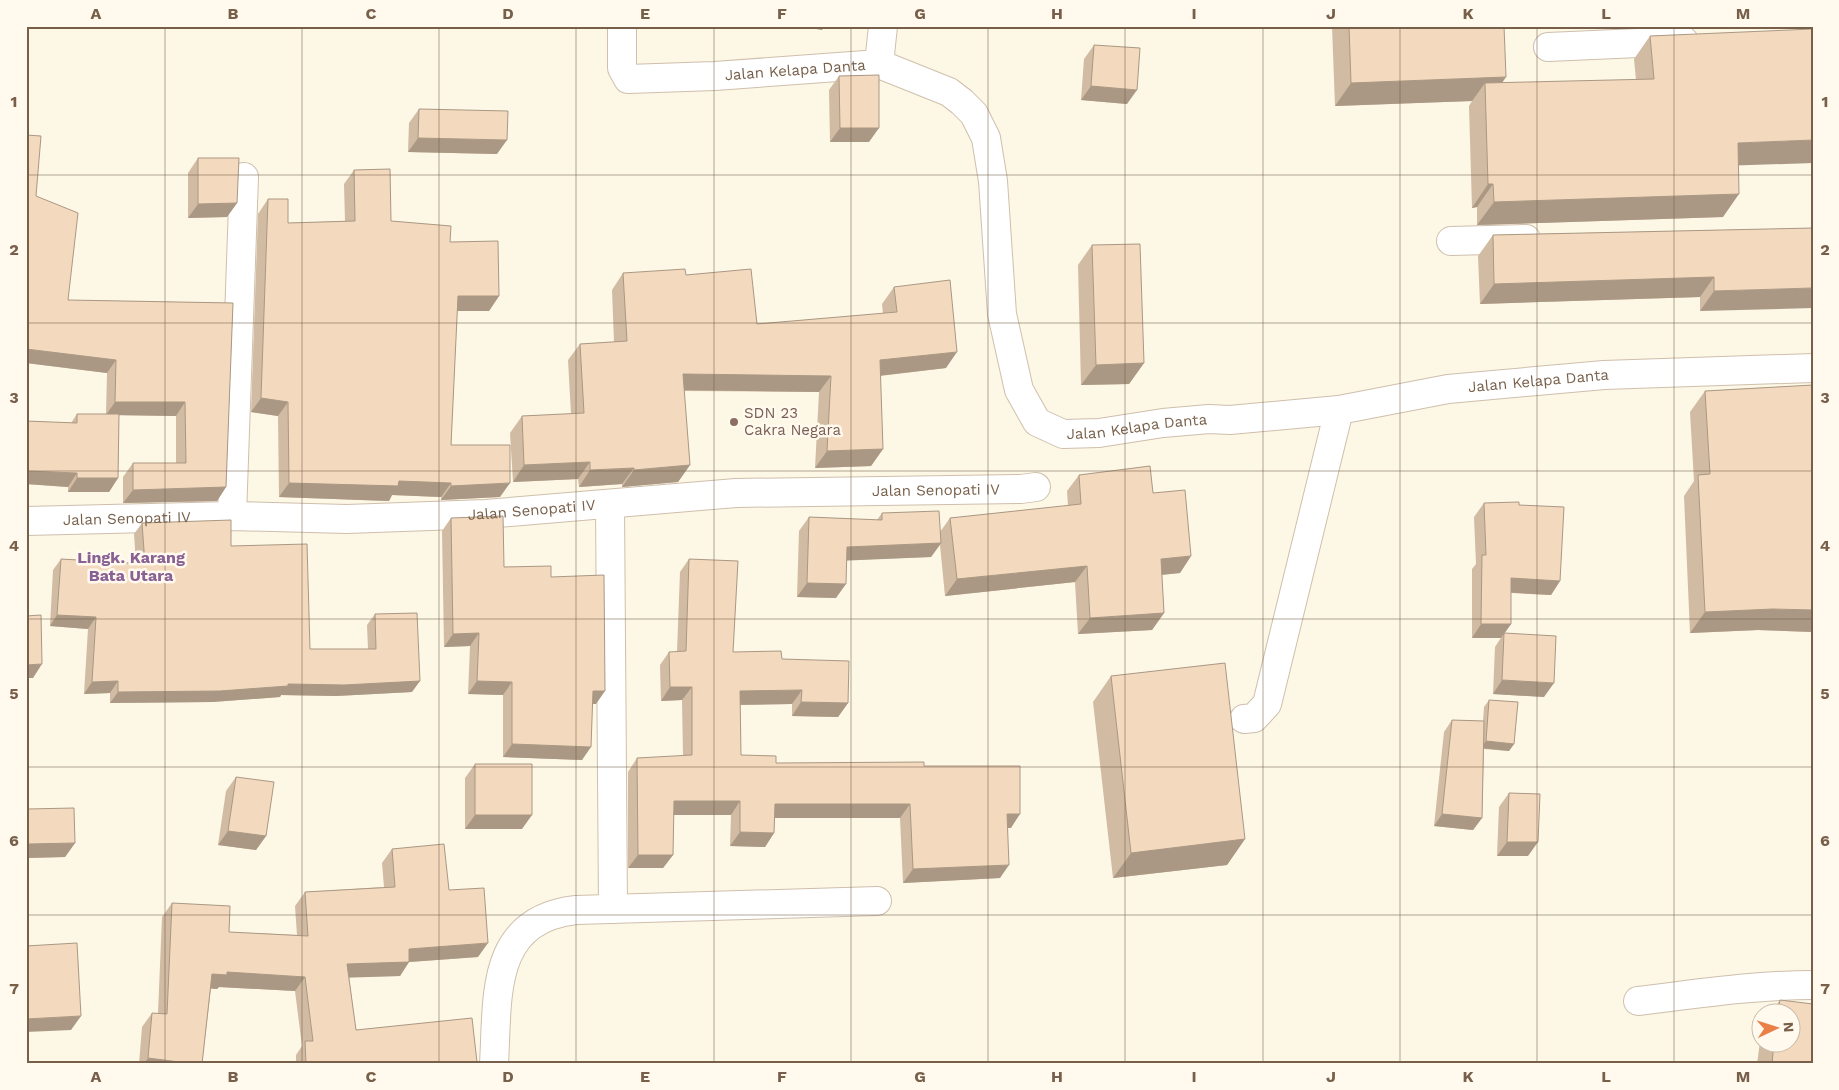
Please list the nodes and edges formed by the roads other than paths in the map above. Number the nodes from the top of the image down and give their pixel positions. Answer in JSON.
{"nodes":[{"id":1,"x":622,"y":26,"type":"edge"},
{"id":2,"x":883,"y":26,"type":"edge"},
{"id":3,"x":1705,"y":40,"type":"edge"},
{"id":4,"x":1548,"y":47,"type":"dead end"},
{"id":5,"x":879,"y":64,"type":"junction"},
{"id":6,"x":244,"y":177,"type":"dead end"},
{"id":7,"x":1549,"y":238,"type":"edge"},
{"id":8,"x":1452,"y":241,"type":"dead end"},
{"id":9,"x":1813,"y":368,"type":"edge"},
{"id":10,"x":1339,"y":410,"type":"junction"},
{"id":11,"x":1036,"y":487,"type":"dead end"},
{"id":12,"x":610,"y":506,"type":"junction"},
{"id":13,"x":232,"y":516,"type":"junction"},
{"id":14,"x":26,"y":521,"type":"edge"},
{"id":15,"x":1244,"y":719,"type":"dead end"},
{"id":16,"x":877,"y":901,"type":"dead end"},
{"id":17,"x":613,"y":909,"type":"junction"},
{"id":18,"x":1813,"y":985,"type":"edge"},
{"id":19,"x":1638,"y":1001,"type":"dead end"},
{"id":20,"x":494,"y":1064,"type":"edge"}],
"edges":[{"from":1,"to":5,"type":"street","name":"Jalan Kelapa Danta"},
{"from":2,"to":5,"type":"street"},
{"from":3,"to":4,"type":"street"},
{"from":5,"to":10,"type":"street","name":"Jalan Kelapa Danta"},
{"from":6,"to":13,"type":"street"},
{"from":7,"to":8,"type":"street"},
{"from":9,"to":10,"type":"street","name":"Jalan Kelapa Danta"},
{"from":10,"to":15,"type":"street"},
{"from":11,"to":12,"type":"street","name":"Jalan Senopati IV"},
{"from":12,"to":13,"type":"street","name":"Jalan Senopati IV"},
{"from":12,"to":17,"type":"street"},
{"from":13,"to":14,"type":"street","name":"Jalan Senopati IV"},
{"from":16,"to":17,"type":"street"},
{"from":17,"to":20,"type":"street"},
{"from":18,"to":19,"type":"street"}]}
